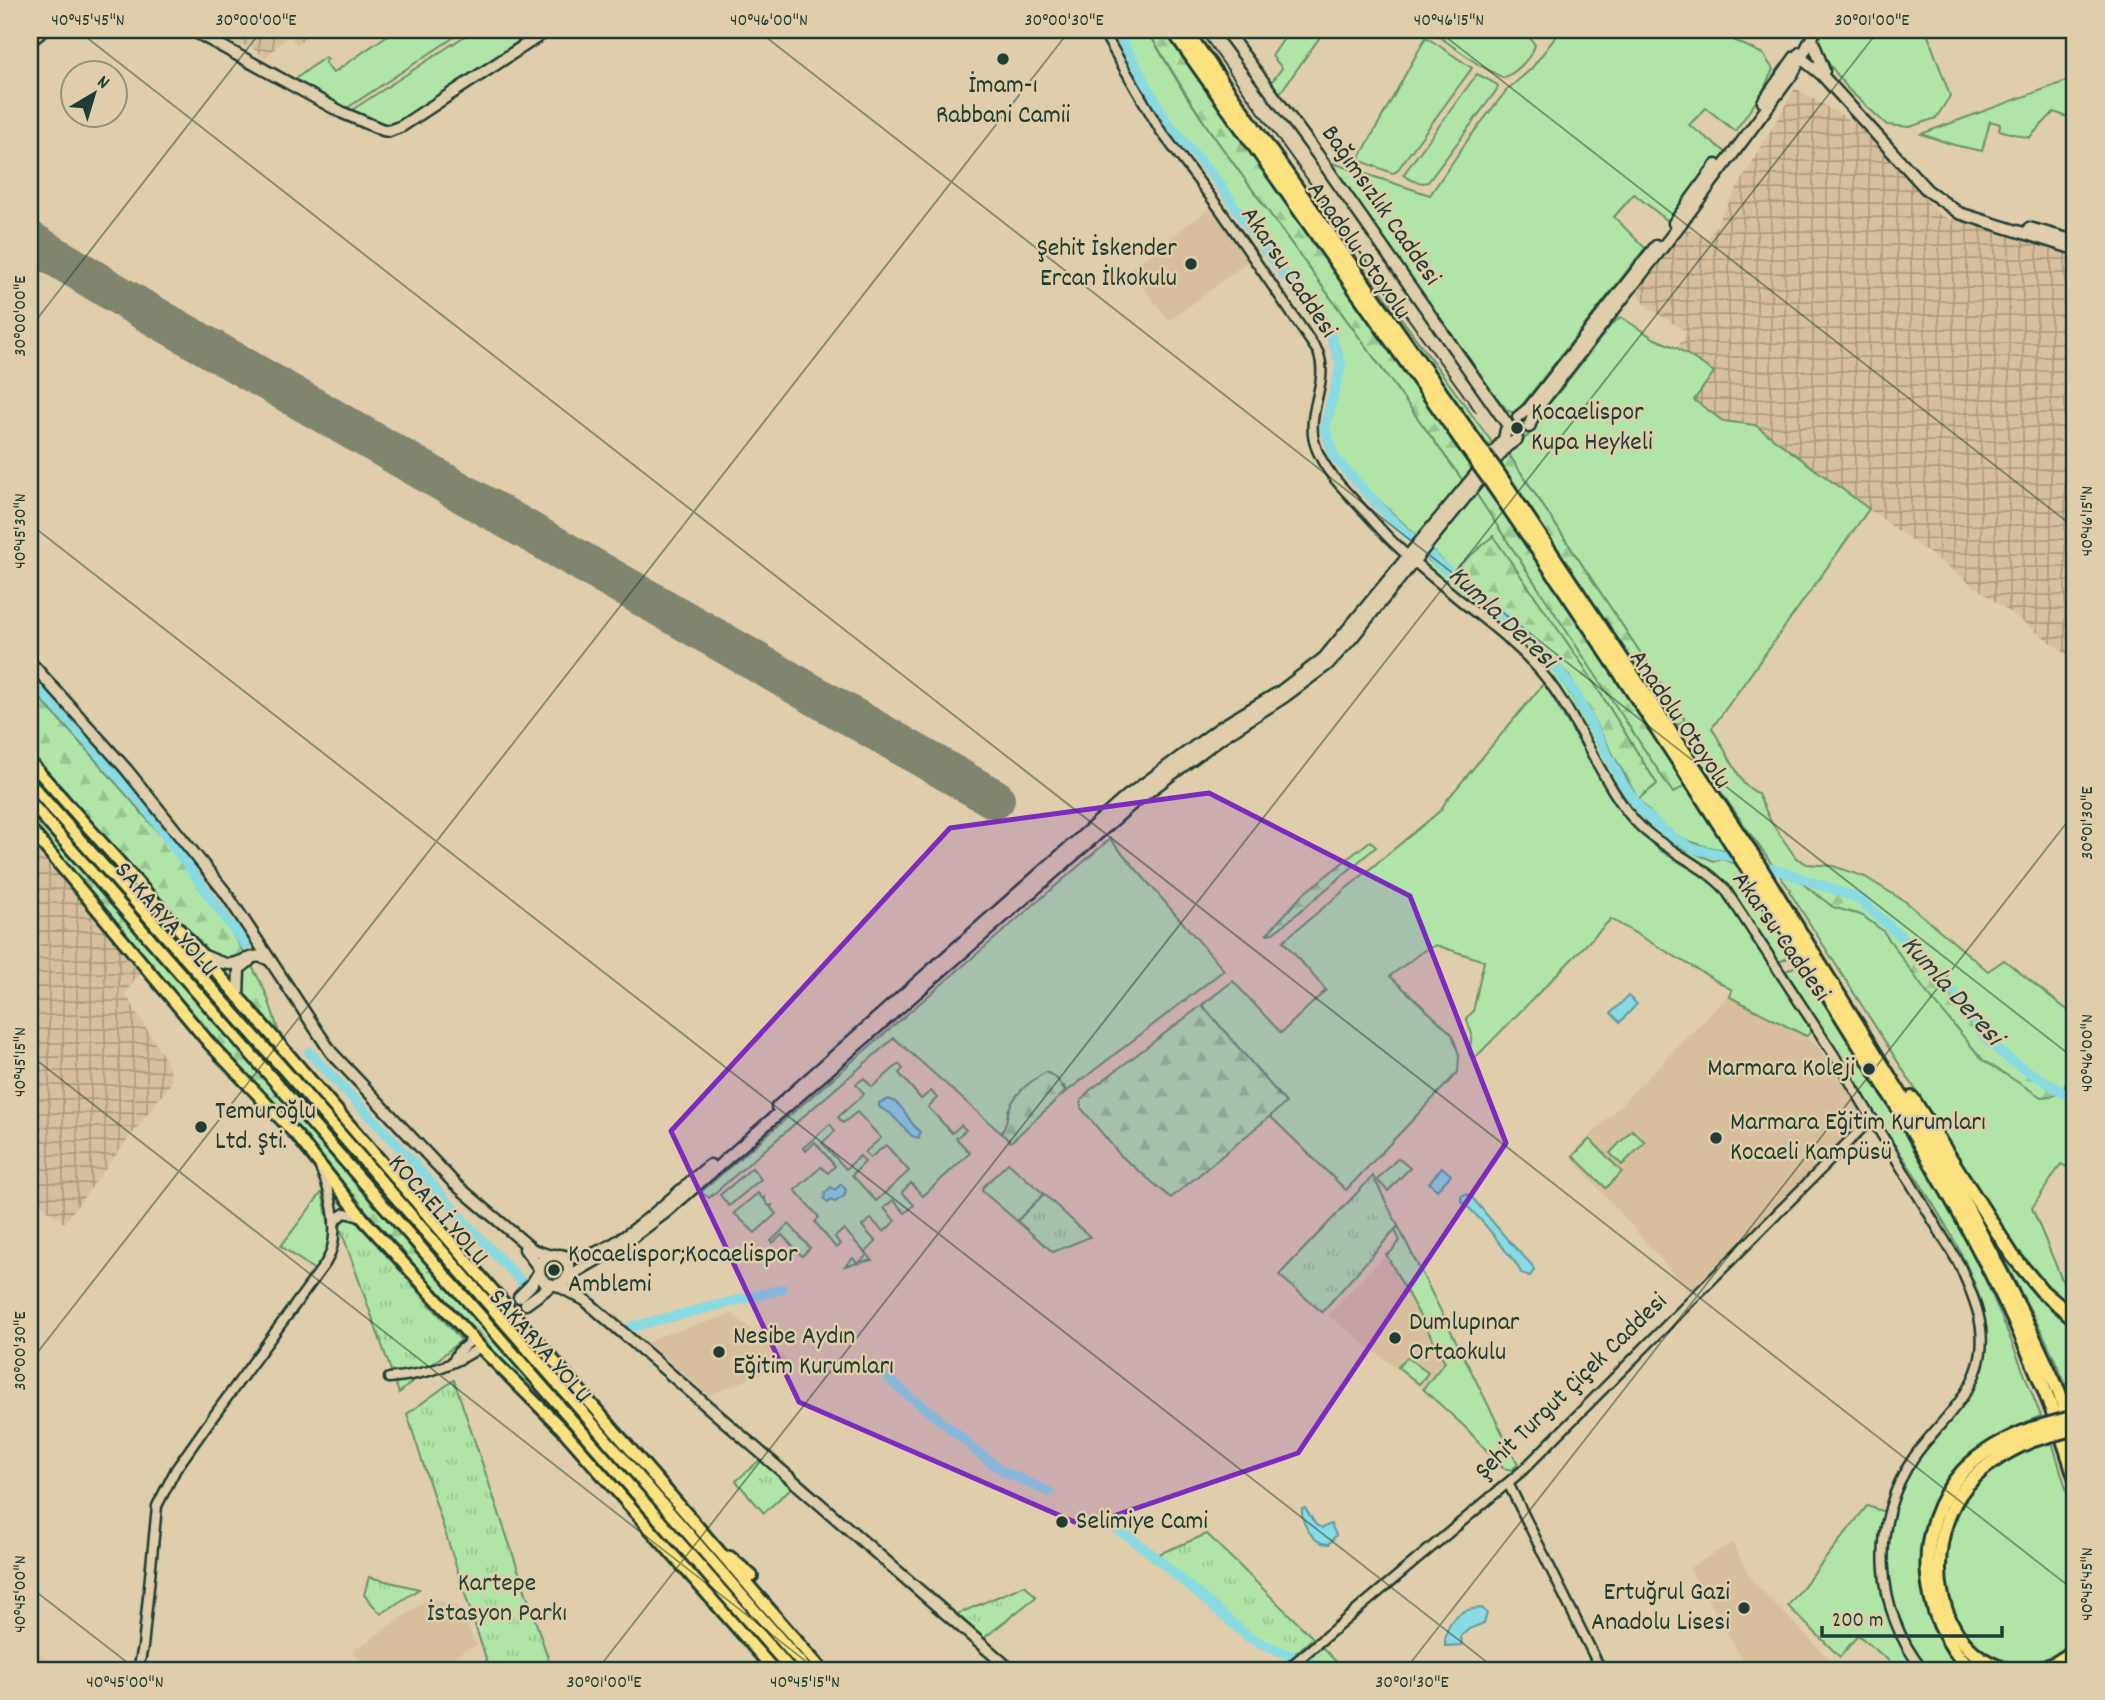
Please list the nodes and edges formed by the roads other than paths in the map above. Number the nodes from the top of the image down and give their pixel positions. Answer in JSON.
{"nodes":[{"id":1,"x":44,"y":30,"type":"edge"},
{"id":2,"x":192,"y":30,"type":"edge"},
{"id":3,"x":548,"y":30,"type":"edge"},
{"id":4,"x":1102,"y":30,"type":"edge"},
{"id":5,"x":1173,"y":30,"type":"edge"},
{"id":6,"x":1185,"y":30,"type":"edge"},
{"id":7,"x":1225,"y":30,"type":"edge"},
{"id":8,"x":1810,"y":33,"type":"edge"},
{"id":9,"x":30,"y":41,"type":"edge"},
{"id":10,"x":1800,"y":53,"type":"junction"},
{"id":11,"x":1793,"y":73,"type":"junction"},
{"id":12,"x":1823,"y":73,"type":"junction"},
{"id":13,"x":1770,"y":98,"type":"junction"},
{"id":14,"x":1681,"y":219,"type":"junction"},
{"id":15,"x":2075,"y":242,"type":"edge"},
{"id":16,"x":2075,"y":249,"type":"edge"},
{"id":17,"x":1511,"y":422,"type":"junction"},
{"id":18,"x":1529,"y":427,"type":"junction"},
{"id":19,"x":1517,"y":439,"type":"junction"},
{"id":20,"x":1480,"y":458,"type":"junction"},
{"id":21,"x":1493,"y":476,"type":"junction"},
{"id":22,"x":1446,"y":517,"type":"junction"},
{"id":23,"x":1412,"y":559,"type":"junction"},
{"id":24,"x":30,"y":662,"type":"edge"},
{"id":25,"x":30,"y":762,"type":"edge"},
{"id":26,"x":30,"y":783,"type":"edge"},
{"id":27,"x":30,"y":802,"type":"edge"},
{"id":28,"x":30,"y":829,"type":"edge"},
{"id":29,"x":202,"y":955,"type":"junction"},
{"id":30,"x":269,"y":962,"type":"junction"},
{"id":31,"x":1832,"y":984,"type":"junction"},
{"id":32,"x":238,"y":997,"type":"junction"},
{"id":33,"x":1872,"y":1118,"type":"junction"},
{"id":34,"x":316,"y":1158,"type":"junction"},
{"id":35,"x":365,"y":1220,"type":"junction"},
{"id":36,"x":334,"y":1221,"type":"junction"},
{"id":37,"x":548,"y":1255,"type":"junction"},
{"id":38,"x":560,"y":1255,"type":"junction"},
{"id":39,"x":539,"y":1270,"type":"junction"},
{"id":40,"x":569,"y":1276,"type":"junction"},
{"id":41,"x":554,"y":1285,"type":"junction"},
{"id":42,"x":581,"y":1296,"type":"junction"},
{"id":43,"x":2075,"y":1319,"type":"edge"},
{"id":44,"x":476,"y":1343,"type":"junction"},
{"id":45,"x":389,"y":1378,"type":"dead end"},
{"id":46,"x":2075,"y":1417,"type":"edge"},
{"id":47,"x":2075,"y":1428,"type":"edge"},
{"id":48,"x":2032,"y":1434,"type":"junction"},
{"id":49,"x":2075,"y":1441,"type":"edge"},
{"id":50,"x":585,"y":1455,"type":"junction"},
{"id":51,"x":2069,"y":1457,"type":"junction"},
{"id":52,"x":2075,"y":1476,"type":"edge"},
{"id":53,"x":1508,"y":1483,"type":"junction"},
{"id":54,"x":2075,"y":1485,"type":"edge"},
{"id":55,"x":664,"y":1524,"type":"junction"},
{"id":56,"x":704,"y":1536,"type":"junction"},
{"id":57,"x":752,"y":1576,"type":"dead end"},
{"id":58,"x":716,"y":1584,"type":"junction"},
{"id":59,"x":2075,"y":1649,"type":"edge"},
{"id":60,"x":797,"y":1668,"type":"edge"},
{"id":61,"x":138,"y":1670,"type":"edge"},
{"id":62,"x":775,"y":1670,"type":"edge"},
{"id":63,"x":822,"y":1670,"type":"edge"},
{"id":64,"x":1012,"y":1670,"type":"edge"},
{"id":65,"x":1286,"y":1670,"type":"edge"},
{"id":66,"x":1601,"y":1670,"type":"edge"},
{"id":67,"x":1923,"y":1670,"type":"edge"},
{"id":68,"x":1971,"y":1670,"type":"edge"},
{"id":69,"x":2008,"y":1670,"type":"edge"},
{"id":70,"x":2035,"y":1670,"type":"edge"}],
"edges":[{"from":1,"to":9,"type":"main road"},
{"from":2,"to":3,"type":"main road"},
{"from":4,"to":23,"type":"street","name":"Akarsu Caddesi"},
{"from":5,"to":20,"type":"highway","name":"Anadolu Otoyolu"},
{"from":6,"to":20,"type":"highway","name":"Anadolu Otoyolu"},
{"from":7,"to":17,"type":"main road","name":"Bağımsızlık Caddesi"},
{"from":8,"to":10,"type":"main road"},
{"from":8,"to":12,"type":"main road"},
{"from":10,"to":11,"type":"main road"},
{"from":10,"to":12,"type":"main road"},
{"from":10,"to":13,"type":"main road"},
{"from":11,"to":12,"type":"main road"},
{"from":11,"to":13,"type":"main road"},
{"from":12,"to":15,"type":"main road"},
{"from":12,"to":16,"type":"main road"},
{"from":13,"to":14,"type":"main road"},
{"from":14,"to":17,"type":"main road"},
{"from":14,"to":18,"type":"main road"},
{"from":17,"to":18,"type":"main road"},
{"from":17,"to":19,"type":"main road"},
{"from":17,"to":22,"type":"main road"},
{"from":18,"to":19,"type":"main road"},
{"from":19,"to":22,"type":"main road"},
{"from":20,"to":21,"type":"highway","name":"Anadolu Otoyolu","bridge":true},
{"from":21,"to":31,"type":"highway","name":"Anadolu Otoyolu"},
{"from":21,"to":51,"type":"highway","name":"Anadolu Otoyolu"},
{"from":22,"to":23,"type":"main road"},
{"from":23,"to":33,"type":"street","name":"Akarsu Caddesi"},
{"from":23,"to":38,"type":"main road"},
{"from":23,"to":40,"type":"main road"},
{"from":24,"to":30,"type":"main road"},
{"from":25,"to":29,"type":"highway"},
{"from":26,"to":60,"type":"highway","name":"KOCAELİ YOLU"},
{"from":27,"to":55,"type":"highway","name":"SAKARYA YOLU"},
{"from":28,"to":34,"type":"highway"},
{"from":29,"to":30,"type":"main road"},
{"from":29,"to":32,"type":"highway"},
{"from":30,"to":32,"type":"main road"},
{"from":30,"to":37,"type":"main road"},
{"from":30,"to":39,"type":"main road"},
{"from":31,"to":43,"type":"highway"},
{"from":31,"to":49,"type":"highway","name":"Anadolu Otoyolu"},
{"from":32,"to":56,"type":"highway"},
{"from":33,"to":53,"type":"street","name":"Şehit Turgut Çiçek Caddesi"},
{"from":33,"to":67,"type":"street","name":"Akarsu Caddesi"},
{"from":34,"to":35,"type":"highway"},
{"from":34,"to":36,"type":"street"},
{"from":35,"to":36,"type":"street"},
{"from":35,"to":44,"type":"highway"},
{"from":36,"to":61,"type":"street"},
{"from":37,"to":38,"type":"main road"},
{"from":37,"to":39,"type":"main road"},
{"from":38,"to":40,"type":"main road"},
{"from":39,"to":41,"type":"main road"},
{"from":39,"to":41,"type":"main road"},
{"from":40,"to":41,"type":"main road"},
{"from":40,"to":42,"type":"main road"},
{"from":41,"to":42,"type":"main road"},
{"from":42,"to":64,"type":"main road"},
{"from":44,"to":45,"type":"street"},
{"from":44,"to":50,"type":"highway"},
{"from":46,"to":48,"type":"highway","bridge":true},
{"from":47,"to":48,"type":"highway","bridge":true},
{"from":48,"to":68,"type":"highway"},
{"from":48,"to":69,"type":"highway"},
{"from":50,"to":55,"type":"highway"},
{"from":50,"to":62,"type":"highway"},
{"from":51,"to":52,"type":"highway","name":"Anadolu Otoyolu"},
{"from":51,"to":54,"type":"highway"},
{"from":53,"to":65,"type":"street","name":"Şehit Turgut Çiçek Caddesi"},
{"from":53,"to":66,"type":"street"},
{"from":55,"to":58,"type":"highway","name":"SAKARYA YOLU"},
{"from":56,"to":57,"type":"highway"},
{"from":56,"to":63,"type":"highway"},
{"from":58,"to":60,"type":"highway","name":"SAKARYA YOLU"},
{"from":58,"to":62,"type":"highway"},
{"from":59,"to":70,"type":"highway"}]}
